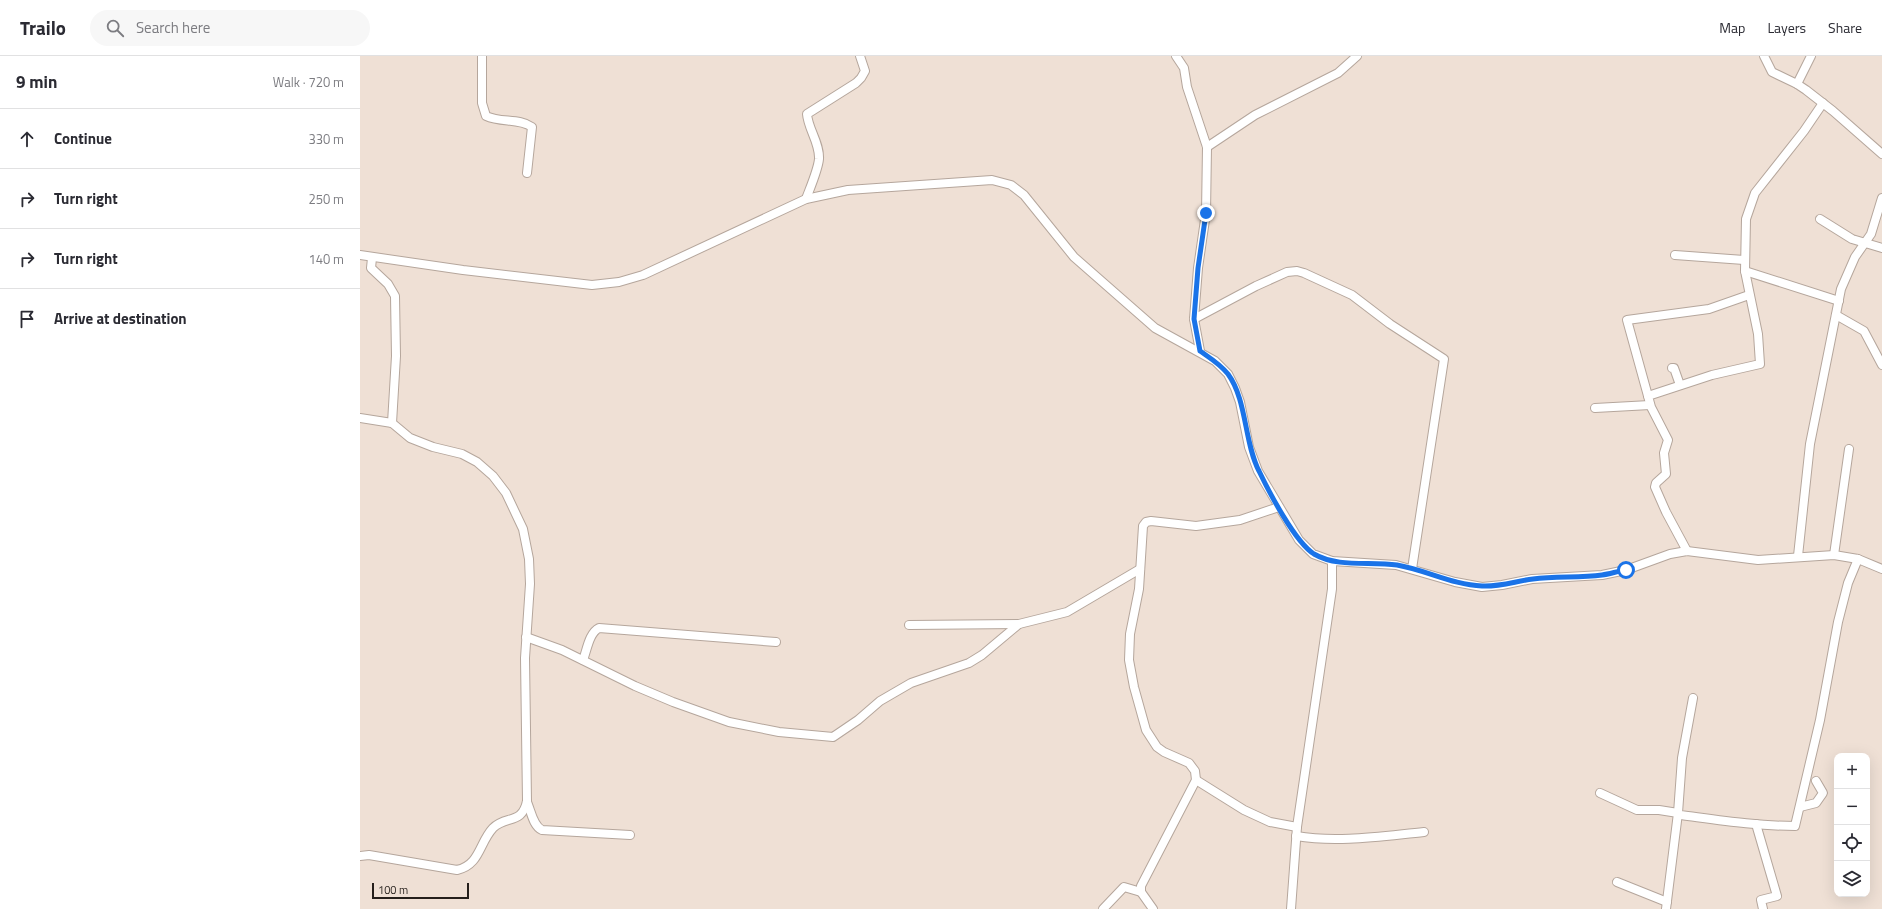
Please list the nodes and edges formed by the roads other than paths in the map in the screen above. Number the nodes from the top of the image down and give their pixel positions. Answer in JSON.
{"nodes":[{"id":1,"x":482,"y":56,"type":"edge"},
{"id":2,"x":860,"y":56,"type":"edge"},
{"id":3,"x":1176,"y":56,"type":"edge"},
{"id":4,"x":1357,"y":56,"type":"edge"},
{"id":5,"x":1764,"y":56,"type":"edge"},
{"id":6,"x":1811,"y":56,"type":"edge"},
{"id":7,"x":1797,"y":84,"type":"junction"},
{"id":8,"x":1823,"y":103,"type":"junction"},
{"id":9,"x":1207,"y":147,"type":"junction"},
{"id":10,"x":1882,"y":154,"type":"edge"},
{"id":11,"x":527,"y":173,"type":"dead end"},
{"id":12,"x":1882,"y":198,"type":"edge"},
{"id":13,"x":806,"y":199,"type":"junction"},
{"id":14,"x":1820,"y":219,"type":"dead end"},
{"id":15,"x":1865,"y":244,"type":"junction"},
{"id":16,"x":1882,"y":248,"type":"edge"},
{"id":17,"x":360,"y":255,"type":"edge"},
{"id":18,"x":1676,"y":255,"type":"dead end"},
{"id":19,"x":372,"y":258,"type":"junction"},
{"id":20,"x":1744,"y":260,"type":"junction"},
{"id":21,"x":1745,"y":271,"type":"junction"},
{"id":22,"x":1749,"y":295,"type":"junction"},
{"id":23,"x":1839,"y":301,"type":"junction"},
{"id":24,"x":1836,"y":315,"type":"junction"},
{"id":25,"x":1194,"y":319,"type":"junction"},
{"id":26,"x":1200,"y":351,"type":"junction"},
{"id":27,"x":1882,"y":365,"type":"edge"},
{"id":28,"x":1672,"y":368,"type":"dead end"},
{"id":29,"x":1680,"y":385,"type":"junction"},
{"id":30,"x":1648,"y":396,"type":"junction"},
{"id":31,"x":1650,"y":405,"type":"junction"},
{"id":32,"x":1595,"y":408,"type":"dead end"},
{"id":33,"x":360,"y":418,"type":"edge"},
{"id":34,"x":392,"y":423,"type":"junction"},
{"id":35,"x":1849,"y":449,"type":"dead end"},
{"id":36,"x":1279,"y":507,"type":"junction"},
{"id":37,"x":1687,"y":551,"type":"junction"},
{"id":38,"x":1834,"y":554,"type":"junction"},
{"id":39,"x":1798,"y":556,"type":"junction"},
{"id":40,"x":1858,"y":559,"type":"junction"},
{"id":41,"x":1332,"y":561,"type":"junction"},
{"id":42,"x":1140,"y":569,"type":"junction"},
{"id":43,"x":1412,"y":569,"type":"junction"},
{"id":44,"x":1882,"y":569,"type":"edge"},
{"id":45,"x":1019,"y":624,"type":"junction"},
{"id":46,"x":909,"y":625,"type":"dead end"},
{"id":47,"x":526,"y":637,"type":"junction"},
{"id":48,"x":776,"y":642,"type":"dead end"},
{"id":49,"x":583,"y":660,"type":"junction"},
{"id":50,"x":1693,"y":698,"type":"dead end"},
{"id":51,"x":1196,"y":780,"type":"junction"},
{"id":52,"x":1816,"y":781,"type":"dead end"},
{"id":53,"x":1600,"y":793,"type":"dead end"},
{"id":54,"x":527,"y":801,"type":"junction"},
{"id":55,"x":1800,"y":808,"type":"junction"},
{"id":56,"x":1678,"y":813,"type":"junction"},
{"id":57,"x":1756,"y":824,"type":"junction"},
{"id":58,"x":1297,"y":827,"type":"junction"},
{"id":59,"x":1424,"y":832,"type":"dead end"},
{"id":60,"x":630,"y":835,"type":"dead end"},
{"id":61,"x":1296,"y":836,"type":"junction"},
{"id":62,"x":360,"y":856,"type":"edge"},
{"id":63,"x":1617,"y":882,"type":"dead end"},
{"id":64,"x":1141,"y":892,"type":"junction"},
{"id":65,"x":1666,"y":905,"type":"edge"},
{"id":66,"x":1103,"y":909,"type":"edge"},
{"id":67,"x":1153,"y":909,"type":"edge"},
{"id":68,"x":1291,"y":909,"type":"edge"},
{"id":69,"x":1763,"y":909,"type":"edge"}],
"edges":[{"from":1,"to":11,"type":"street"},
{"from":2,"to":13,"type":"street"},
{"from":3,"to":9,"type":"street"},
{"from":4,"to":9,"type":"street"},
{"from":5,"to":7,"type":"street"},
{"from":6,"to":7,"type":"street"},
{"from":7,"to":8,"type":"street"},
{"from":8,"to":10,"type":"street"},
{"from":8,"to":20,"type":"street"},
{"from":9,"to":25,"type":"street"},
{"from":12,"to":15,"type":"street"},
{"from":13,"to":19,"type":"street"},
{"from":13,"to":26,"type":"street"},
{"from":14,"to":15,"type":"street"},
{"from":15,"to":16,"type":"street"},
{"from":15,"to":23,"type":"street"},
{"from":17,"to":19,"type":"street"},
{"from":18,"to":20,"type":"street"},
{"from":19,"to":34,"type":"street"},
{"from":20,"to":21,"type":"street"},
{"from":21,"to":22,"type":"street"},
{"from":21,"to":23,"type":"street"},
{"from":22,"to":29,"type":"street"},
{"from":22,"to":30,"type":"street"},
{"from":23,"to":24,"type":"street"},
{"from":24,"to":27,"type":"street"},
{"from":24,"to":39,"type":"street"},
{"from":25,"to":26,"type":"street"},
{"from":25,"to":43,"type":"street"},
{"from":26,"to":36,"type":"street"},
{"from":28,"to":29,"type":"street"},
{"from":29,"to":30,"type":"street"},
{"from":30,"to":31,"type":"street"},
{"from":31,"to":32,"type":"street"},
{"from":31,"to":37,"type":"street"},
{"from":33,"to":34,"type":"street"},
{"from":34,"to":47,"type":"street"},
{"from":35,"to":38,"type":"street"},
{"from":36,"to":41,"type":"street"},
{"from":36,"to":42,"type":"street"},
{"from":37,"to":39,"type":"street"},
{"from":37,"to":43,"type":"street"},
{"from":38,"to":39,"type":"street"},
{"from":38,"to":40,"type":"street"},
{"from":40,"to":44,"type":"street"},
{"from":40,"to":55,"type":"street"},
{"from":41,"to":43,"type":"street"},
{"from":41,"to":58,"type":"street"},
{"from":42,"to":45,"type":"street"},
{"from":42,"to":51,"type":"street"},
{"from":45,"to":46,"type":"street"},
{"from":45,"to":49,"type":"street"},
{"from":47,"to":49,"type":"street"},
{"from":47,"to":54,"type":"street"},
{"from":48,"to":49,"type":"street"},
{"from":50,"to":56,"type":"street"},
{"from":51,"to":58,"type":"street"},
{"from":51,"to":64,"type":"street"},
{"from":52,"to":55,"type":"street"},
{"from":53,"to":56,"type":"street"},
{"from":54,"to":60,"type":"street"},
{"from":54,"to":62,"type":"street"},
{"from":55,"to":57,"type":"street"},
{"from":56,"to":57,"type":"street"},
{"from":56,"to":65,"type":"street"},
{"from":57,"to":69,"type":"street"},
{"from":58,"to":61,"type":"street"},
{"from":59,"to":61,"type":"street"},
{"from":61,"to":68,"type":"street"},
{"from":63,"to":65,"type":"street"},
{"from":64,"to":66,"type":"street"},
{"from":64,"to":67,"type":"street"}]}
